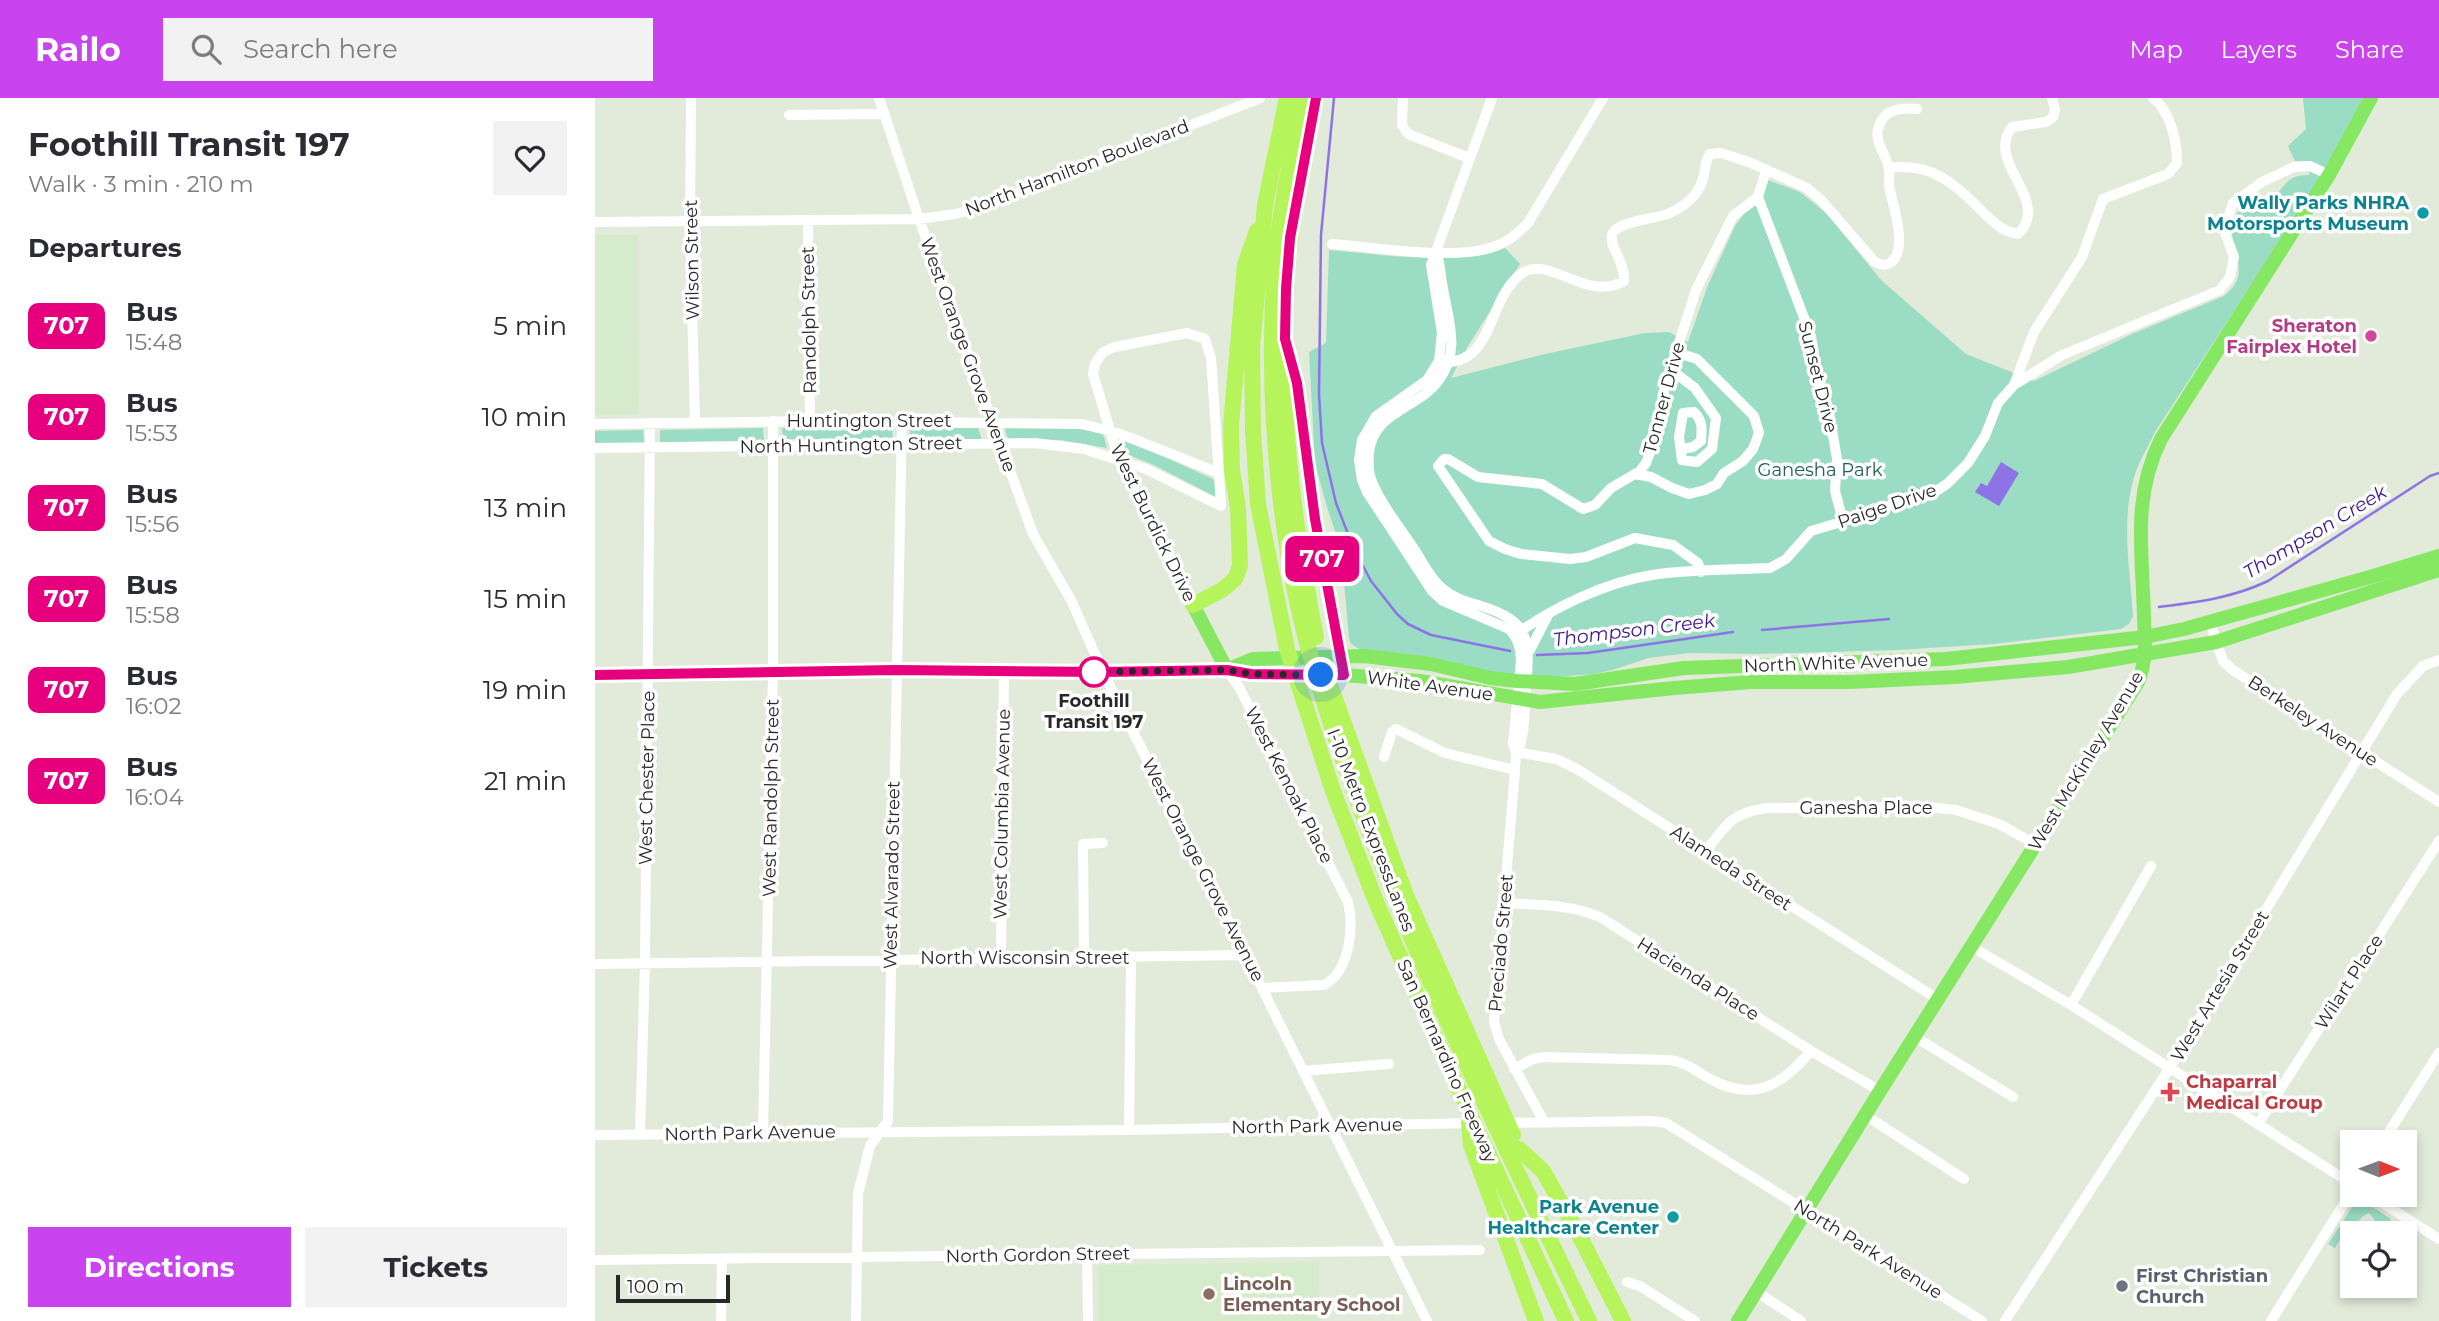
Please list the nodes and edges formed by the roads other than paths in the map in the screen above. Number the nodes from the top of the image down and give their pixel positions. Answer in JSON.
{"nodes":[{"id":1,"x":691,"y":98,"type":"edge"},
{"id":2,"x":879,"y":98,"type":"edge"},
{"id":3,"x":1260,"y":98,"type":"edge"},
{"id":4,"x":1287,"y":98,"type":"edge"},
{"id":5,"x":1293,"y":98,"type":"edge"},
{"id":6,"x":1303,"y":98,"type":"edge"},
{"id":7,"x":1316,"y":98,"type":"edge"},
{"id":8,"x":1403,"y":98,"type":"edge"},
{"id":9,"x":1492,"y":98,"type":"edge"},
{"id":10,"x":1603,"y":98,"type":"edge"},
{"id":11,"x":2052,"y":98,"type":"edge"},
{"id":12,"x":2153,"y":98,"type":"edge"},
{"id":13,"x":2371,"y":98,"type":"edge"},
{"id":14,"x":1917,"y":109,"type":"dead end"},
{"id":15,"x":884,"y":114,"type":"junction"},
{"id":16,"x":789,"y":115,"type":"dead end"},
{"id":17,"x":1469,"y":158,"type":"junction"},
{"id":18,"x":1889,"y":168,"type":"junction"},
{"id":19,"x":1766,"y":171,"type":"junction"},
{"id":20,"x":2329,"y":175,"type":"junction"},
{"id":21,"x":1758,"y":197,"type":"junction"},
{"id":22,"x":1265,"y":205,"type":"junction"},
{"id":23,"x":919,"y":219,"type":"junction"},
{"id":24,"x":690,"y":220,"type":"junction"},
{"id":25,"x":808,"y":220,"type":"junction"},
{"id":26,"x":595,"y":222,"type":"edge"},
{"id":27,"x":1332,"y":244,"type":"dead end"},
{"id":28,"x":1436,"y":252,"type":"junction"},
{"id":29,"x":1285,"y":339,"type":"junction"},
{"id":30,"x":1675,"y":352,"type":"junction"},
{"id":31,"x":1444,"y":359,"type":"junction"},
{"id":32,"x":1670,"y":369,"type":"junction"},
{"id":33,"x":2014,"y":385,"type":"junction"},
{"id":34,"x":772,"y":421,"type":"junction"},
{"id":35,"x":810,"y":421,"type":"junction"},
{"id":36,"x":902,"y":421,"type":"junction"},
{"id":37,"x":992,"y":421,"type":"junction"},
{"id":38,"x":695,"y":422,"type":"junction"},
{"id":39,"x":650,"y":423,"type":"junction"},
{"id":40,"x":595,"y":424,"type":"edge"},
{"id":41,"x":1109,"y":429,"type":"junction"},
{"id":42,"x":1000,"y":444,"type":"junction"},
{"id":43,"x":901,"y":445,"type":"junction"},
{"id":44,"x":773,"y":446,"type":"junction"},
{"id":45,"x":595,"y":448,"type":"edge"},
{"id":46,"x":650,"y":448,"type":"junction"},
{"id":47,"x":1682,"y":449,"type":"dead end"},
{"id":48,"x":1119,"y":460,"type":"junction"},
{"id":49,"x":1219,"y":473,"type":"junction"},
{"id":50,"x":1635,"y":474,"type":"junction"},
{"id":51,"x":1221,"y":506,"type":"joint"},
{"id":52,"x":1843,"y":521,"type":"junction"},
{"id":53,"x":2439,"y":555,"type":"edge"},
{"id":54,"x":2439,"y":570,"type":"edge"},
{"id":55,"x":1702,"y":572,"type":"junction"},
{"id":56,"x":1192,"y":605,"type":"junction"},
{"id":57,"x":1549,"y":613,"type":"junction"},
{"id":58,"x":2210,"y":622,"type":"junction"},
{"id":59,"x":1519,"y":633,"type":"junction"},
{"id":60,"x":2145,"y":637,"type":"junction"},
{"id":61,"x":2216,"y":642,"type":"junction"},
{"id":62,"x":1303,"y":649,"type":"junction"},
{"id":63,"x":1529,"y":653,"type":"junction"},
{"id":64,"x":1341,"y":656,"type":"junction"},
{"id":65,"x":2145,"y":656,"type":"junction"},
{"id":66,"x":2439,"y":660,"type":"edge"},
{"id":67,"x":895,"y":670,"type":"junction"},
{"id":68,"x":1004,"y":670,"type":"junction"},
{"id":69,"x":1227,"y":670,"type":"junction"},
{"id":70,"x":1103,"y":672,"type":"junction"},
{"id":71,"x":772,"y":673,"type":"junction"},
{"id":72,"x":649,"y":674,"type":"junction"},
{"id":73,"x":595,"y":675,"type":"edge"},
{"id":74,"x":1344,"y":675,"type":"junction"},
{"id":75,"x":1522,"y":682,"type":"junction"},
{"id":76,"x":1320,"y":687,"type":"junction"},
{"id":77,"x":1520,"y":698,"type":"junction"},
{"id":78,"x":1516,"y":752,"type":"junction"},
{"id":79,"x":2361,"y":753,"type":"junction"},
{"id":80,"x":1384,"y":757,"type":"dead end"},
{"id":81,"x":1515,"y":770,"type":"junction"},
{"id":82,"x":2439,"y":802,"type":"edge"},
{"id":83,"x":2439,"y":841,"type":"edge"},
{"id":84,"x":1104,"y":843,"type":"dead end"},
{"id":85,"x":2037,"y":845,"type":"junction"},
{"id":86,"x":1705,"y":852,"type":"junction"},
{"id":87,"x":2151,"y":866,"type":"dead end"},
{"id":88,"x":1504,"y":903,"type":"junction"},
{"id":89,"x":1972,"y":947,"type":"junction"},
{"id":90,"x":1246,"y":955,"type":"junction"},
{"id":91,"x":1001,"y":957,"type":"junction"},
{"id":92,"x":1131,"y":957,"type":"junction"},
{"id":93,"x":1084,"y":958,"type":"junction"},
{"id":94,"x":891,"y":959,"type":"junction"},
{"id":95,"x":768,"y":961,"type":"junction"},
{"id":96,"x":595,"y":964,"type":"edge"},
{"id":97,"x":645,"y":964,"type":"junction"},
{"id":98,"x":1262,"y":988,"type":"junction"},
{"id":99,"x":1939,"y":1000,"type":"junction"},
{"id":100,"x":2071,"y":1005,"type":"junction"},
{"id":101,"x":1915,"y":1037,"type":"junction"},
{"id":102,"x":1811,"y":1051,"type":"junction"},
{"id":103,"x":2439,"y":1053,"type":"edge"},
{"id":104,"x":1389,"y":1064,"type":"dead end"},
{"id":105,"x":1514,"y":1069,"type":"junction"},
{"id":106,"x":2169,"y":1069,"type":"junction"},
{"id":107,"x":1303,"y":1071,"type":"junction"},
{"id":108,"x":1880,"y":1091,"type":"junction"},
{"id":109,"x":2013,"y":1097,"type":"dead end"},
{"id":110,"x":1480,"y":1107,"type":"junction"},
{"id":111,"x":1865,"y":1115,"type":"junction"},
{"id":112,"x":1544,"y":1122,"type":"junction"},
{"id":113,"x":2258,"y":1124,"type":"junction"},
{"id":114,"x":1331,"y":1126,"type":"junction"},
{"id":115,"x":1129,"y":1130,"type":"junction"},
{"id":116,"x":2390,"y":1130,"type":"edge"},
{"id":117,"x":880,"y":1132,"type":"junction"},
{"id":118,"x":763,"y":1133,"type":"junction"},
{"id":119,"x":640,"y":1134,"type":"junction"},
{"id":120,"x":595,"y":1135,"type":"edge"},
{"id":121,"x":1498,"y":1145,"type":"junction"},
{"id":122,"x":2340,"y":1176,"type":"edge"},
{"id":123,"x":1964,"y":1179,"type":"dead end"},
{"id":124,"x":2341,"y":1208,"type":"edge"},
{"id":125,"x":2390,"y":1208,"type":"edge"},
{"id":126,"x":1808,"y":1211,"type":"junction"},
{"id":127,"x":2439,"y":1239,"type":"edge"},
{"id":128,"x":1392,"y":1251,"type":"junction"},
{"id":129,"x":1480,"y":1251,"type":"dead end"},
{"id":130,"x":1087,"y":1255,"type":"junction"},
{"id":131,"x":857,"y":1257,"type":"junction"},
{"id":132,"x":722,"y":1259,"type":"junction"},
{"id":133,"x":595,"y":1260,"type":"edge"},
{"id":134,"x":1627,"y":1282,"type":"dead end"},
{"id":135,"x":1757,"y":1292,"type":"junction"},
{"id":136,"x":722,"y":1321,"type":"edge"},
{"id":137,"x":856,"y":1321,"type":"edge"},
{"id":138,"x":1088,"y":1321,"type":"edge"},
{"id":139,"x":1427,"y":1321,"type":"edge"},
{"id":140,"x":1536,"y":1321,"type":"edge"},
{"id":141,"x":1566,"y":1321,"type":"edge"},
{"id":142,"x":1577,"y":1321,"type":"edge"},
{"id":143,"x":1589,"y":1321,"type":"edge"},
{"id":144,"x":1599,"y":1321,"type":"edge"},
{"id":145,"x":1623,"y":1321,"type":"edge"},
{"id":146,"x":1695,"y":1321,"type":"edge"},
{"id":147,"x":1738,"y":1321,"type":"edge"},
{"id":148,"x":1801,"y":1321,"type":"edge"},
{"id":149,"x":1982,"y":1321,"type":"edge"},
{"id":150,"x":2005,"y":1321,"type":"edge"},
{"id":151,"x":2271,"y":1321,"type":"edge"}],
"edges":[{"from":1,"to":24,"type":"street","name":"Wilson Street"},
{"from":2,"to":15,"type":"street","name":"West Orange Grove Avenue"},
{"from":3,"to":23,"type":"street","name":"North Hamilton Boulevard"},
{"from":4,"to":22,"type":"highway","name":"San Bernardino Freeway"},
{"from":5,"to":62,"type":"highway"},
{"from":6,"to":62,"type":"highway"},
{"from":7,"to":29,"type":"highway","name":"San Bernardino Freeway"},
{"from":8,"to":17,"type":"street"},
{"from":9,"to":17,"type":"street"},
{"from":10,"to":28,"type":"street"},
{"from":11,"to":18,"type":"street"},
{"from":12,"to":33,"type":"street"},
{"from":13,"to":20,"type":"main road","name":"West McKinley Avenue"},
{"from":14,"to":18,"type":"street"},
{"from":15,"to":16,"type":"street"},
{"from":15,"to":23,"type":"street","name":"West Orange Grove Avenue"},
{"from":17,"to":28,"type":"street"},
{"from":18,"to":19,"type":"street"},
{"from":19,"to":21,"type":"street"},
{"from":19,"to":31,"type":"street"},
{"from":20,"to":33,"type":"street","name":"Paige Drive"},
{"from":20,"to":60,"type":"main road","name":"West McKinley Avenue"},
{"from":21,"to":30,"type":"street","name":"Tonner Drive"},
{"from":21,"to":52,"type":"street","name":"Sunset Drive"},
{"from":22,"to":56,"type":"highway"},
{"from":22,"to":62,"type":"highway","name":"San Bernardino Freeway"},
{"from":23,"to":25,"type":"street","name":"North Hamilton Boulevard"},
{"from":23,"to":37,"type":"street","name":"West Orange Grove Avenue"},
{"from":24,"to":25,"type":"street","name":"North Hamilton Boulevard"},
{"from":24,"to":26,"type":"street","name":"North Hamilton Boulevard"},
{"from":24,"to":38,"type":"street","name":"Wilson Street"},
{"from":25,"to":35,"type":"street","name":"Randolph Street"},
{"from":27,"to":28,"type":"street"},
{"from":28,"to":31,"type":"street"},
{"from":29,"to":62,"type":"highway","name":"San Bernardino Freeway"},
{"from":29,"to":64,"type":"highway"},
{"from":30,"to":32,"type":"street","name":"Tonner Drive"},
{"from":30,"to":50,"type":"street"},
{"from":31,"to":59,"type":"street"},
{"from":32,"to":47,"type":"street"},
{"from":32,"to":50,"type":"street","name":"Tonner Drive"},
{"from":33,"to":52,"type":"street","name":"Paige Drive"},
{"from":34,"to":35,"type":"street","name":"Huntington Street"},
{"from":34,"to":38,"type":"street","name":"Huntington Street"},
{"from":34,"to":44,"type":"street","name":"West Randolph Street"},
{"from":35,"to":36,"type":"street","name":"Huntington Street"},
{"from":36,"to":37,"type":"street","name":"Huntington Street"},
{"from":36,"to":43,"type":"street","name":"West Alvarado Street"},
{"from":37,"to":41,"type":"street","name":"Huntington Street"},
{"from":37,"to":42,"type":"street","name":"West Orange Grove Avenue"},
{"from":38,"to":39,"type":"street","name":"Huntington Street"},
{"from":39,"to":40,"type":"street","name":"Huntington Street"},
{"from":39,"to":46,"type":"street","name":"West Chester Place"},
{"from":41,"to":48,"type":"street","name":"West Burdick Drive"},
{"from":41,"to":49,"type":"street","name":"Huntington Street"},
{"from":41,"to":49,"type":"street","name":"West Burdick Drive"},
{"from":42,"to":43,"type":"street","name":"North Huntington Street"},
{"from":42,"to":48,"type":"street","name":"North Huntington Street"},
{"from":42,"to":70,"type":"street","name":"West Orange Grove Avenue"},
{"from":43,"to":44,"type":"street","name":"North Huntington Street"},
{"from":43,"to":67,"type":"street","name":"West Alvarado Street"},
{"from":44,"to":46,"type":"street","name":"North Huntington Street"},
{"from":44,"to":71,"type":"street","name":"West Randolph Street"},
{"from":45,"to":46,"type":"street","name":"North Huntington Street"},
{"from":46,"to":72,"type":"street","name":"West Chester Place"},
{"from":48,"to":51,"type":"street","name":"North Huntington Street"},
{"from":48,"to":56,"type":"street","name":"West Burdick Drive"},
{"from":49,"to":51,"type":"street","name":"West Burdick Drive"},
{"from":50,"to":55,"type":"street","name":"Tonner Drive"},
{"from":52,"to":55,"type":"street","name":"Paige Drive"},
{"from":53,"to":58,"type":"main road","name":"North White Avenue"},
{"from":54,"to":61,"type":"main road","name":"North White Avenue"},
{"from":55,"to":57,"type":"street","name":"Paige Drive"},
{"from":56,"to":69,"type":"main road","name":"West Burdick Drive"},
{"from":57,"to":59,"type":"street","name":"Paige Drive"},
{"from":57,"to":63,"type":"street"},
{"from":58,"to":60,"type":"main road","name":"North White Avenue"},
{"from":58,"to":61,"type":"street","name":"Berkeley Avenue"},
{"from":59,"to":63,"type":"street"},
{"from":59,"to":75,"type":"street"},
{"from":60,"to":65,"type":"main road","name":"West McKinley Avenue"},
{"from":60,"to":75,"type":"main road","name":"North White Avenue"},
{"from":61,"to":65,"type":"main road","name":"North White Avenue"},
{"from":61,"to":79,"type":"street","name":"Berkeley Avenue"},
{"from":62,"to":76,"type":"highway","name":"San Bernardino Freeway"},
{"from":62,"to":110,"type":"highway","name":"San Bernardino Freeway"},
{"from":63,"to":75,"type":"street"},
{"from":64,"to":69,"type":"main road","name":"North White Avenue"},
{"from":64,"to":74,"type":"highway"},
{"from":64,"to":75,"type":"main road","name":"North White Avenue"},
{"from":65,"to":77,"type":"main road","name":"North White Avenue"},
{"from":65,"to":85,"type":"main road","name":"West McKinley Avenue"},
{"from":66,"to":79,"type":"street","name":"West Artesia Street"},
{"from":67,"to":68,"type":"street"},
{"from":67,"to":71,"type":"street"},
{"from":67,"to":94,"type":"street","name":"West Alvarado Street"},
{"from":68,"to":70,"type":"street"},
{"from":68,"to":91,"type":"street","name":"West Columbia Avenue"},
{"from":69,"to":70,"type":"street"},
{"from":69,"to":74,"type":"main road","name":"White Avenue"},
{"from":69,"to":98,"type":"street","name":"West Kenoak Place"},
{"from":70,"to":90,"type":"street","name":"West Orange Grove Avenue"},
{"from":71,"to":72,"type":"street"},
{"from":71,"to":95,"type":"street","name":"West Randolph Street"},
{"from":72,"to":73,"type":"street"},
{"from":72,"to":97,"type":"street","name":"West Chester Place"},
{"from":74,"to":77,"type":"main road","name":"White Avenue"},
{"from":75,"to":77,"type":"street","name":"Preciado Street"},
{"from":76,"to":110,"type":"highway","name":"San Bernardino Freeway"},
{"from":76,"to":110,"type":"highway","name":"I-10 Metro ExpressLanes"},
{"from":77,"to":78,"type":"street","name":"Preciado Street"},
{"from":78,"to":81,"type":"street","name":"Preciado Street"},
{"from":78,"to":86,"type":"street","name":"Alameda Street"},
{"from":79,"to":82,"type":"street","name":"Berkeley Avenue"},
{"from":79,"to":106,"type":"street","name":"West Artesia Street"},
{"from":80,"to":81,"type":"street"},
{"from":81,"to":88,"type":"street","name":"Preciado Street"},
{"from":83,"to":113,"type":"street","name":"Wilart Place"},
{"from":84,"to":93,"type":"street"},
{"from":85,"to":86,"type":"street","name":"Ganesha Place"},
{"from":85,"to":89,"type":"main road","name":"West McKinley Avenue"},
{"from":86,"to":99,"type":"street","name":"Alameda Street"},
{"from":87,"to":100,"type":"street"},
{"from":88,"to":102,"type":"street","name":"Hacienda Place"},
{"from":88,"to":105,"type":"street","name":"Preciado Street"},
{"from":89,"to":99,"type":"main road","name":"West McKinley Avenue"},
{"from":89,"to":100,"type":"street"},
{"from":90,"to":92,"type":"street","name":"North Wisconsin Street"},
{"from":90,"to":98,"type":"street","name":"West Orange Grove Avenue"},
{"from":91,"to":93,"type":"street","name":"North Wisconsin Street"},
{"from":91,"to":94,"type":"street","name":"North Wisconsin Street"},
{"from":92,"to":93,"type":"street","name":"North Wisconsin Street"},
{"from":92,"to":115,"type":"street"},
{"from":94,"to":95,"type":"street","name":"North Wisconsin Street"},
{"from":94,"to":117,"type":"street","name":"West Alvarado Street"},
{"from":95,"to":97,"type":"street","name":"North Wisconsin Street"},
{"from":95,"to":118,"type":"street","name":"West Randolph Street"},
{"from":96,"to":97,"type":"street","name":"North Wisconsin Street"},
{"from":97,"to":119,"type":"street","name":"West Chester Place"},
{"from":98,"to":107,"type":"street","name":"West Orange Grove Avenue"},
{"from":99,"to":101,"type":"main road","name":"West McKinley Avenue"},
{"from":100,"to":106,"type":"street"},
{"from":101,"to":108,"type":"main road","name":"West McKinley Avenue"},
{"from":101,"to":109,"type":"street"},
{"from":102,"to":105,"type":"street"},
{"from":102,"to":108,"type":"street","name":"Hacienda Place"},
{"from":103,"to":116,"type":"street"},
{"from":104,"to":107,"type":"street"},
{"from":105,"to":112,"type":"street","name":"Preciado Street"},
{"from":106,"to":113,"type":"street"},
{"from":106,"to":150,"type":"street","name":"West Artesia Street"},
{"from":107,"to":114,"type":"street","name":"West Orange Grove Avenue"},
{"from":108,"to":111,"type":"main road","name":"West McKinley Avenue"},
{"from":110,"to":121,"type":"highway"},
{"from":110,"to":121,"type":"highway","name":"San Bernardino Freeway"},
{"from":110,"to":121,"type":"highway","name":"I-10 Metro ExpressLanes"},
{"from":111,"to":123,"type":"street"},
{"from":111,"to":126,"type":"main road","name":"West McKinley Avenue"},
{"from":112,"to":114,"type":"street","name":"North Park Avenue"},
{"from":112,"to":126,"type":"street","name":"North Park Avenue"},
{"from":113,"to":122,"type":"street"},
{"from":114,"to":115,"type":"street","name":"North Park Avenue"},
{"from":114,"to":128,"type":"street","name":"West Orange Grove Avenue"},
{"from":115,"to":117,"type":"street","name":"North Park Avenue"},
{"from":117,"to":118,"type":"street","name":"North Park Avenue"},
{"from":117,"to":131,"type":"street","name":"West Alvarado Street"},
{"from":118,"to":119,"type":"street","name":"North Park Avenue"},
{"from":119,"to":120,"type":"street","name":"North Park Avenue"},
{"from":121,"to":140,"type":"highway"},
{"from":121,"to":141,"type":"highway","name":"San Bernardino Freeway"},
{"from":121,"to":142,"type":"highway","name":"I-10 Metro ExpressLanes"},
{"from":121,"to":143,"type":"highway","name":"I-10 Metro ExpressLanes"},
{"from":121,"to":144,"type":"highway","name":"San Bernardino Freeway"},
{"from":121,"to":145,"type":"highway"},
{"from":124,"to":151,"type":"street"},
{"from":125,"to":127,"type":"street"},
{"from":126,"to":135,"type":"main road","name":"West McKinley Avenue"},
{"from":126,"to":149,"type":"street","name":"North Park Avenue"},
{"from":128,"to":129,"type":"street","name":"North Gordon Street"},
{"from":128,"to":130,"type":"street","name":"North Gordon Street"},
{"from":128,"to":139,"type":"street","name":"West Orange Grove Avenue"},
{"from":130,"to":131,"type":"street","name":"North Gordon Street"},
{"from":130,"to":138,"type":"street"},
{"from":131,"to":132,"type":"street","name":"North Gordon Street"},
{"from":131,"to":137,"type":"street","name":"West Alvarado Street"},
{"from":132,"to":133,"type":"street","name":"North Gordon Street"},
{"from":132,"to":136,"type":"street"},
{"from":134,"to":146,"type":"street"},
{"from":135,"to":147,"type":"main road","name":"West McKinley Avenue"},
{"from":135,"to":148,"type":"street"}]}
